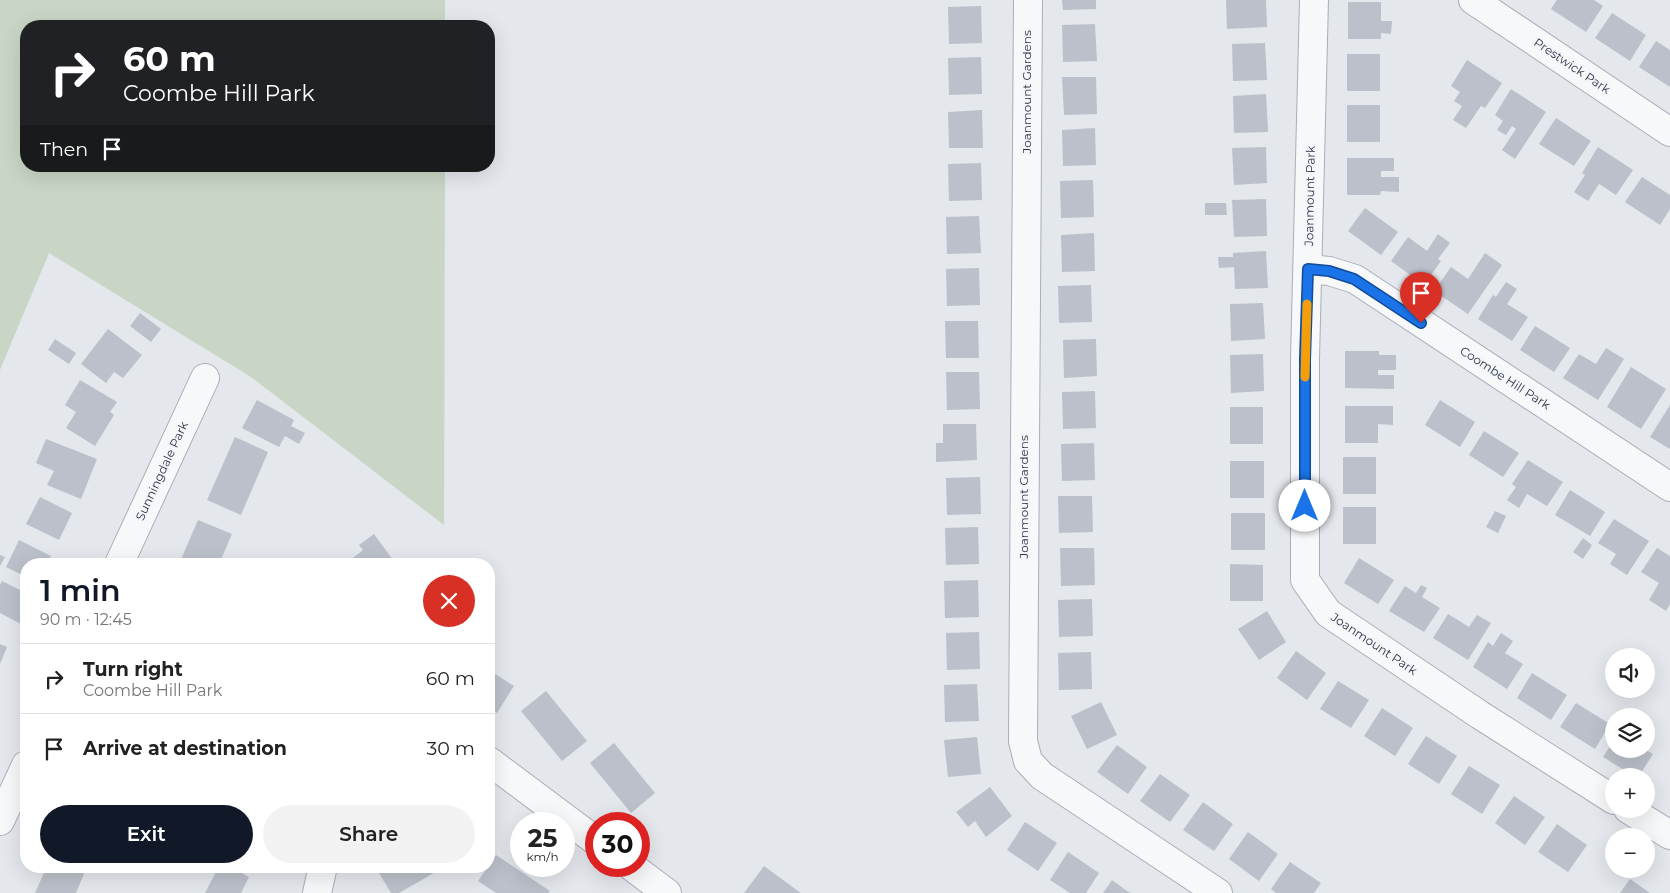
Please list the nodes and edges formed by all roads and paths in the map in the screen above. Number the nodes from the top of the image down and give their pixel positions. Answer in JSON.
{"nodes":[{"id":1,"x":1028,"y":0,"type":"edge"},
{"id":2,"x":1314,"y":0,"type":"edge"},
{"id":3,"x":1473,"y":0,"type":"edge"},
{"id":4,"x":1501,"y":7,"type":"edge"},
{"id":5,"x":1670,"y":132,"type":"edge"},
{"id":6,"x":1308,"y":269,"type":"junction"},
{"id":7,"x":205,"y":378,"type":"dead end"},
{"id":8,"x":1670,"y":487,"type":"edge"},
{"id":9,"x":122,"y":558,"type":"edge"},
{"id":10,"x":495,"y":765,"type":"edge"},
{"id":11,"x":20,"y":777,"type":"edge"},
{"id":12,"x":1605,"y":794,"type":"edge"},
{"id":13,"x":1643,"y":818,"type":"edge"},
{"id":14,"x":0,"y":821,"type":"edge"},
{"id":15,"x":585,"y":833,"type":"edge"},
{"id":16,"x":1670,"y":835,"type":"edge"},
{"id":17,"x":322,"y":873,"type":"edge"},
{"id":18,"x":646,"y":877,"type":"edge"},
{"id":19,"x":317,"y":893,"type":"edge"},
{"id":20,"x":667,"y":893,"type":"edge"},
{"id":21,"x":1218,"y":893,"type":"edge"}],
"edges":[{"from":1,"to":21,"type":"street","name":"Joanmount Gardens"},
{"from":2,"to":6,"type":"street","name":"Joanmount Park"},
{"from":3,"to":4,"type":"street","name":"Prestwick Park"},
{"from":4,"to":5,"type":"street","name":"Prestwick Park"},
{"from":6,"to":8,"type":"street","name":"Coombe Hill Park"},
{"from":6,"to":12,"type":"street","name":"Joanmount Park"},
{"from":7,"to":9,"type":"street","name":"Sunningdale Park"},
{"from":10,"to":15,"type":"street"},
{"from":11,"to":14,"type":"street"},
{"from":13,"to":16,"type":"street"},
{"from":17,"to":19,"type":"street"},
{"from":18,"to":20,"type":"street"}]}
